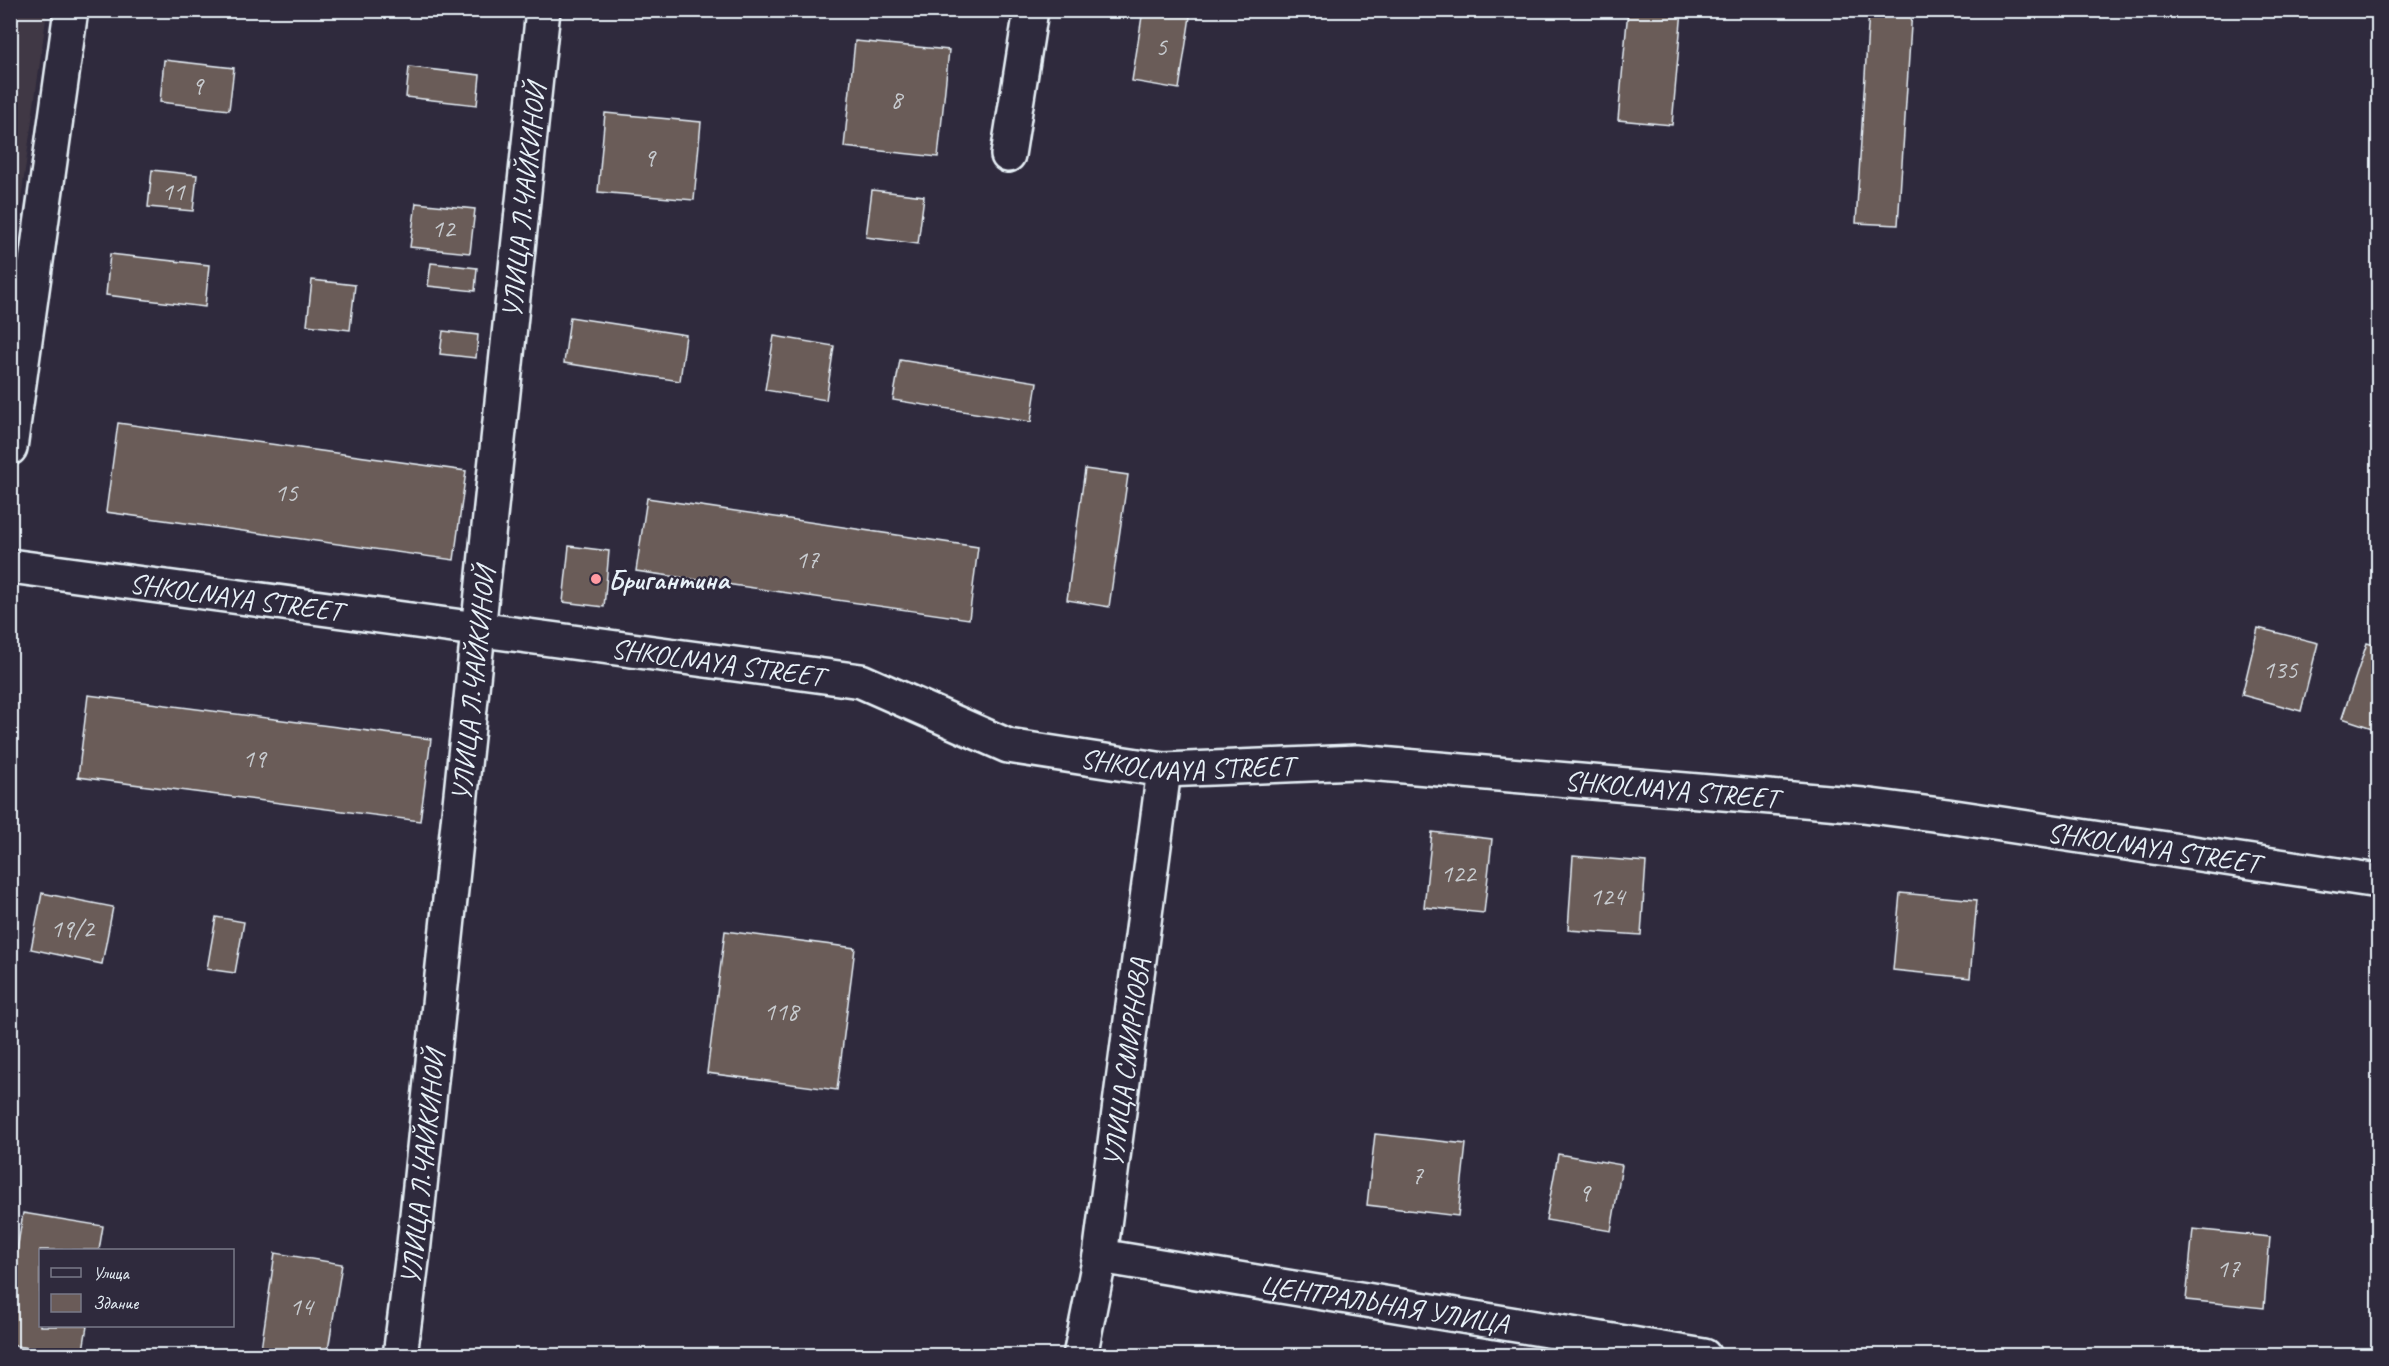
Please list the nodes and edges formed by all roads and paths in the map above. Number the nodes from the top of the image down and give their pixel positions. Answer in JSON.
{"nodes":[{"id":1,"x":71,"y":10,"type":"edge"},
{"id":2,"x":543,"y":10,"type":"edge"},
{"id":3,"x":1031,"y":10,"type":"edge"},
{"id":4,"x":1008,"y":155,"type":"dead end"},
{"id":5,"x":10,"y":448,"type":"edge"},
{"id":6,"x":10,"y":566,"type":"edge"},
{"id":7,"x":479,"y":631,"type":"junction"},
{"id":8,"x":1164,"y":770,"type":"junction"},
{"id":9,"x":2379,"y":881,"type":"edge"},
{"id":10,"x":1100,"y":1256,"type":"junction"},
{"id":11,"x":1684,"y":1354,"type":"edge"},
{"id":12,"x":400,"y":1356,"type":"edge"},
{"id":13,"x":1080,"y":1356,"type":"edge"}],
"edges":[{"from":1,"to":5,"type":"street"},
{"from":2,"to":7,"type":"street","name":"УЛИЦА Л.ЧАЙКИНОЙ"},
{"from":3,"to":4,"type":"street"},
{"from":6,"to":7,"type":"street","name":"SHKOLNAYA STREET"},
{"from":7,"to":8,"type":"street","name":"SHKOLNAYA STREET"},
{"from":7,"to":12,"type":"street","name":"УЛИЦА Л.ЧАЙКИНОЙ"},
{"from":8,"to":9,"type":"street","name":"SHKOLNAYA STREET"},
{"from":8,"to":10,"type":"street","name":"УЛИЦА СМИРНОВА"},
{"from":10,"to":11,"type":"street","name":"ЦЕНТРАЛЬНАЯ УЛИЦА"},
{"from":10,"to":13,"type":"street","name":"УЛИЦА СМИРНОВА"}]}
